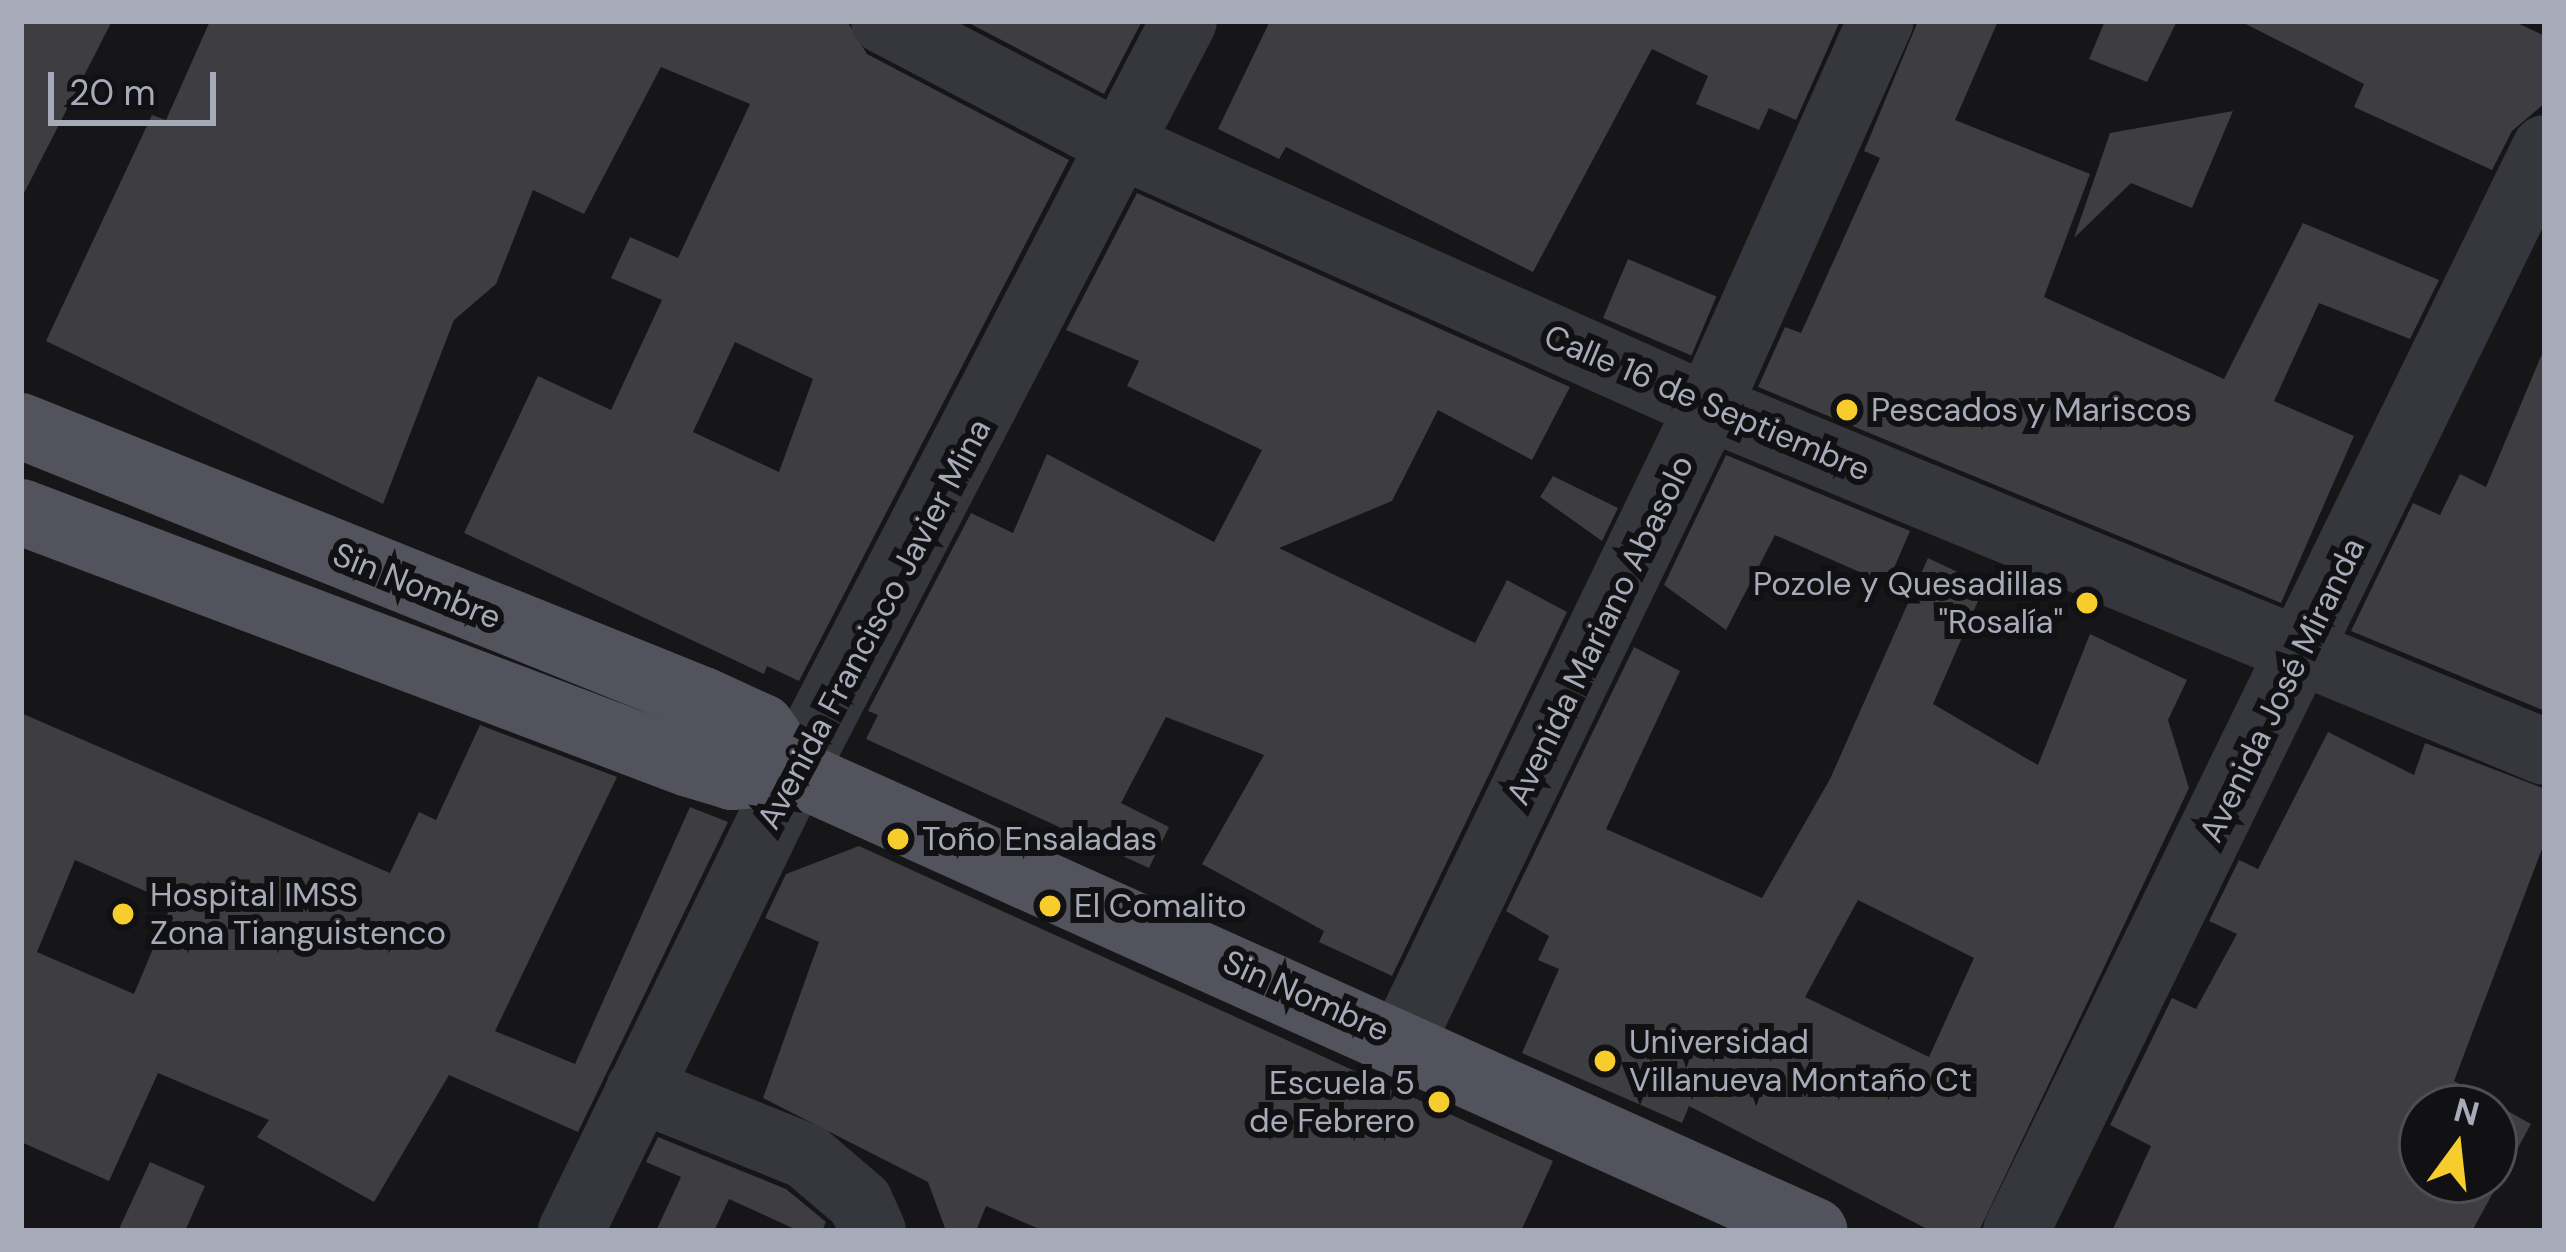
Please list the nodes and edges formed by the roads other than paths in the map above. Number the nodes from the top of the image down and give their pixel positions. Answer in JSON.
{"nodes":[{"id":1,"x":884,"y":21,"type":"edge"},
{"id":2,"x":1184,"y":21,"type":"edge"},
{"id":3,"x":1881,"y":21,"type":"edge"},
{"id":4,"x":1125,"y":146,"type":"junction"},
{"id":5,"x":2545,"y":148,"type":"edge"},
{"id":6,"x":1708,"y":407,"type":"junction"},
{"id":7,"x":27,"y":444,"type":"edge"},
{"id":8,"x":21,"y":512,"type":"edge"},
{"id":9,"x":2305,"y":646,"type":"junction"},
{"id":10,"x":2545,"y":752,"type":"edge"},
{"id":11,"x":794,"y":772,"type":"junction"},
{"id":12,"x":1403,"y":1039,"type":"junction"},
{"id":13,"x":639,"y":1089,"type":"junction"},
{"id":14,"x":571,"y":1231,"type":"edge"},
{"id":15,"x":873,"y":1231,"type":"edge"},
{"id":16,"x":1815,"y":1231,"type":"edge"},
{"id":17,"x":2015,"y":1231,"type":"edge"}],
"edges":[{"from":1,"to":4,"type":"street","name":"Calle 16 de Septiembre"},
{"from":2,"to":4,"type":"street","name":"Avenida Francisco Javier Mina"},
{"from":3,"to":6,"type":"street","name":"Avenida Mariano Abasolo"},
{"from":4,"to":6,"type":"street","name":"Calle 16 de Septiembre"},
{"from":4,"to":11,"type":"street","name":"Avenida Francisco Javier Mina"},
{"from":5,"to":9,"type":"street","name":"Avenida José Miranda"},
{"from":6,"to":9,"type":"street","name":"Calle 16 de Septiembre"},
{"from":6,"to":12,"type":"street","name":"Avenida Mariano Abasolo"},
{"from":7,"to":11,"type":"main road","name":"Sin Nombre"},
{"from":8,"to":11,"type":"main road","name":"Sin Nombre"},
{"from":9,"to":10,"type":"street","name":"Calle 16 de Septiembre"},
{"from":9,"to":17,"type":"street","name":"Avenida José Miranda"},
{"from":11,"to":12,"type":"main road","name":"Sin Nombre"},
{"from":11,"to":13,"type":"street","name":"Avenida Francisco Javier Mina"},
{"from":12,"to":16,"type":"main road","name":"Sin Nombre"},
{"from":13,"to":14,"type":"street","name":"Avenida Francisco Javier Mina"},
{"from":13,"to":15,"type":"street"}]}
